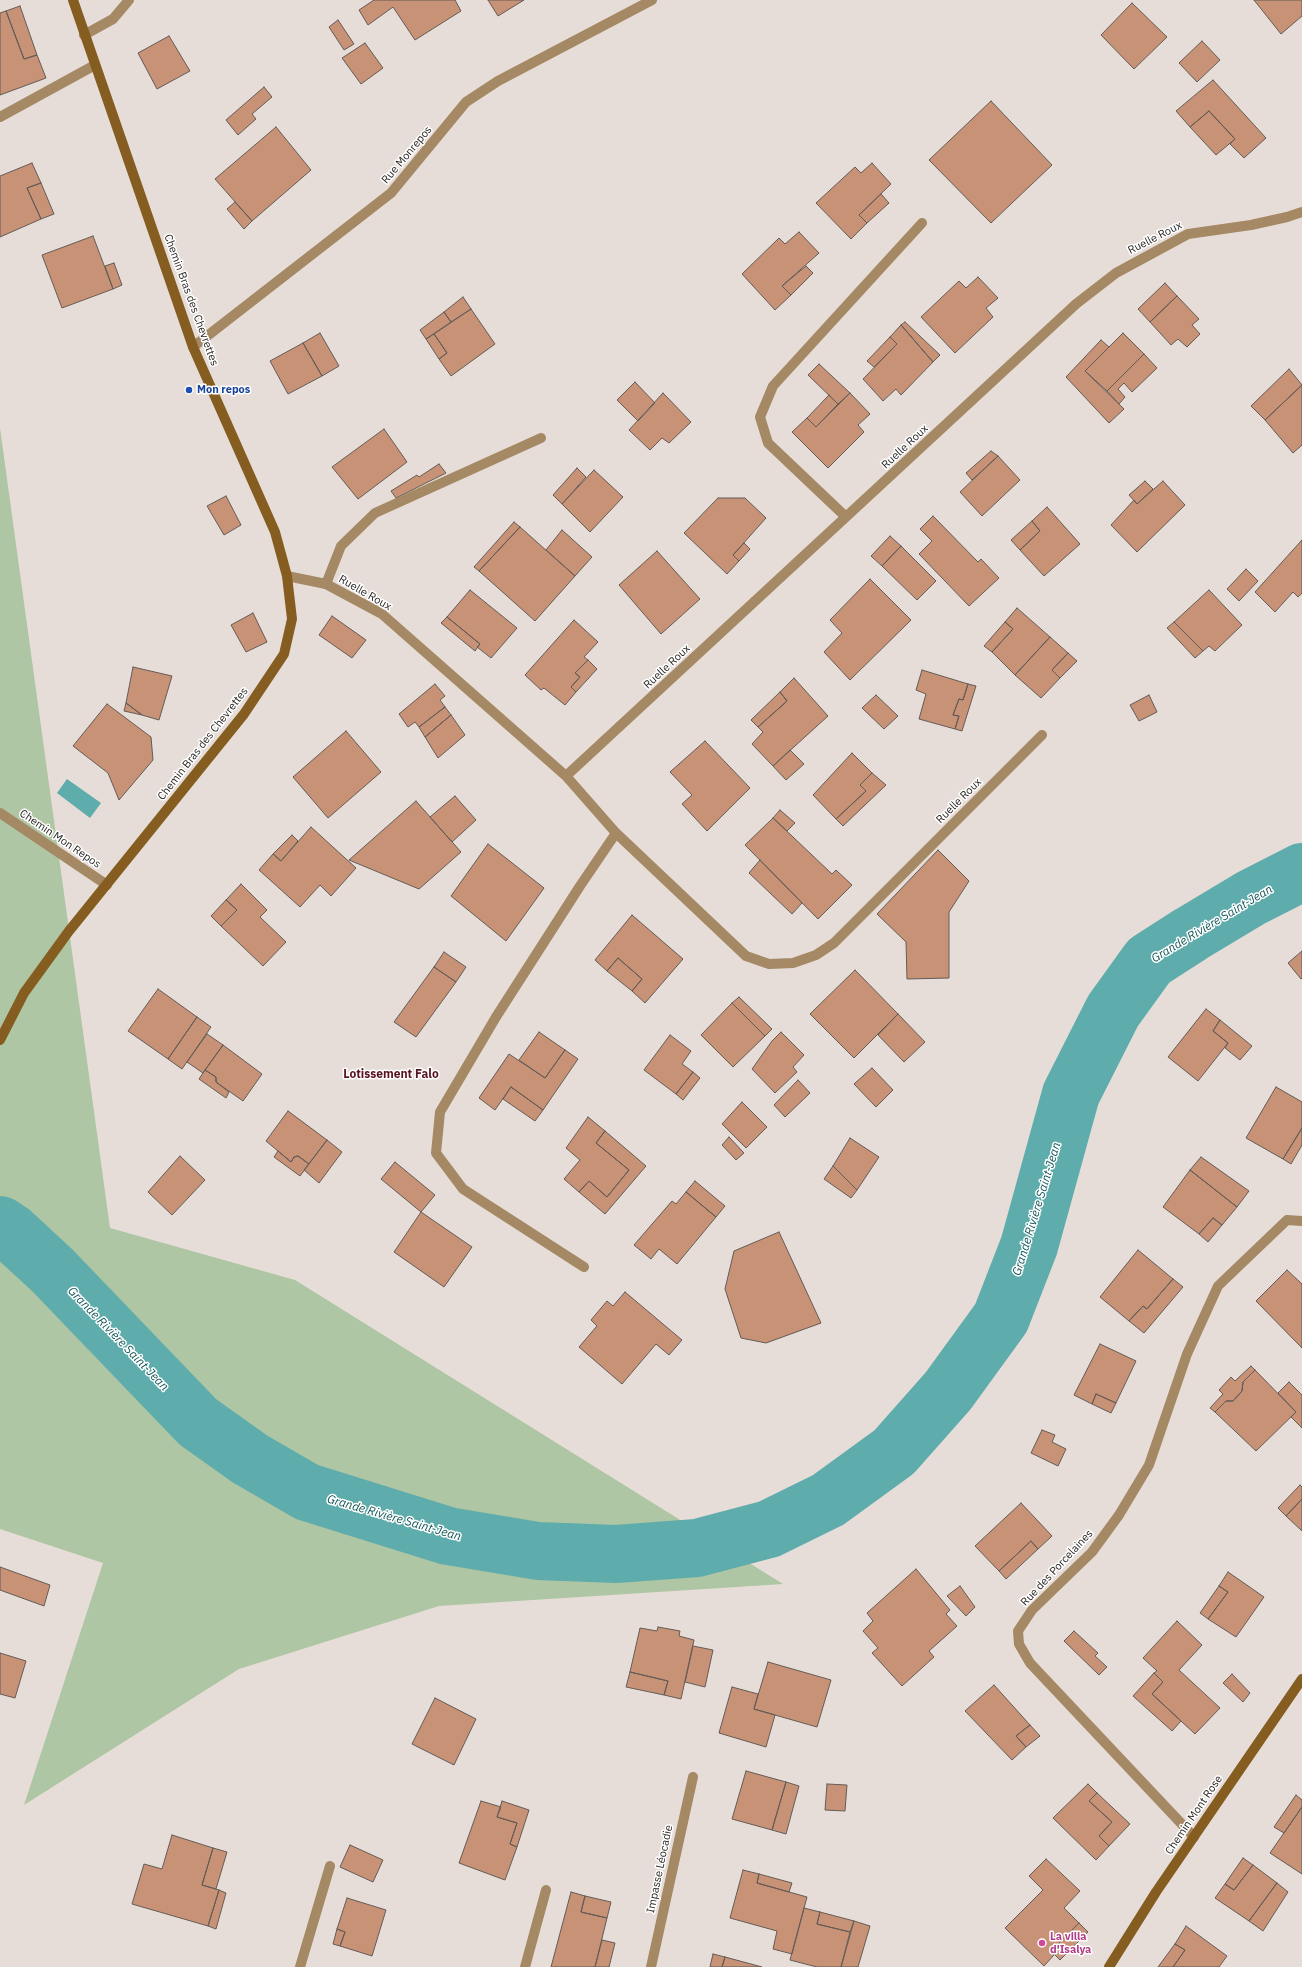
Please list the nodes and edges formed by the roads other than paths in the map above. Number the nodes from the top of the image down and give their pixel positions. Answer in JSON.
{"nodes":[{"id":1,"x":73,"y":0,"type":"edge"},
{"id":2,"x":129,"y":0,"type":"edge"},
{"id":3,"x":652,"y":0,"type":"edge"},
{"id":4,"x":84,"y":35,"type":"junction"},
{"id":5,"x":95,"y":65,"type":"junction"},
{"id":6,"x":0,"y":117,"type":"edge"},
{"id":7,"x":1302,"y":212,"type":"edge"},
{"id":8,"x":922,"y":223,"type":"dead end"},
{"id":9,"x":193,"y":346,"type":"junction"},
{"id":10,"x":541,"y":438,"type":"dead end"},
{"id":11,"x":846,"y":517,"type":"junction"},
{"id":12,"x":287,"y":576,"type":"junction"},
{"id":13,"x":326,"y":584,"type":"junction"},
{"id":14,"x":1042,"y":735,"type":"dead end"},
{"id":15,"x":566,"y":776,"type":"junction"},
{"id":16,"x":0,"y":814,"type":"edge"},
{"id":17,"x":616,"y":833,"type":"junction"},
{"id":18,"x":107,"y":885,"type":"junction"},
{"id":19,"x":0,"y":1040,"type":"edge"},
{"id":20,"x":1302,"y":1220,"type":"edge"},
{"id":21,"x":584,"y":1266,"type":"dead end"},
{"id":22,"x":1302,"y":1679,"type":"edge"},
{"id":23,"x":693,"y":1777,"type":"dead end"},
{"id":24,"x":1194,"y":1837,"type":"junction"},
{"id":25,"x":330,"y":1866,"type":"dead end"},
{"id":26,"x":546,"y":1890,"type":"dead end"},
{"id":27,"x":300,"y":1967,"type":"edge"},
{"id":28,"x":525,"y":1967,"type":"edge"},
{"id":29,"x":651,"y":1967,"type":"edge"},
{"id":30,"x":1109,"y":1967,"type":"edge"}],
"edges":[{"from":1,"to":4,"type":"main road","name":"Chemin Bras des Chevrettes"},
{"from":2,"to":4,"type":"street"},
{"from":3,"to":9,"type":"street","name":"Rue Monrepos"},
{"from":4,"to":5,"type":"main road","name":"Chemin Bras des Chevrettes"},
{"from":5,"to":6,"type":"street"},
{"from":5,"to":9,"type":"main road","name":"Chemin Bras des Chevrettes"},
{"from":7,"to":11,"type":"street","name":"Ruelle Roux"},
{"from":8,"to":11,"type":"street"},
{"from":9,"to":12,"type":"main road","name":"Chemin Bras des Chevrettes"},
{"from":10,"to":13,"type":"street"},
{"from":11,"to":15,"type":"street","name":"Ruelle Roux"},
{"from":12,"to":13,"type":"street","name":"Ruelle Roux"},
{"from":12,"to":18,"type":"main road","name":"Chemin Bras des Chevrettes"},
{"from":13,"to":15,"type":"street","name":"Ruelle Roux"},
{"from":14,"to":17,"type":"street","name":"Ruelle Roux"},
{"from":15,"to":17,"type":"street","name":"Ruelle Roux"},
{"from":16,"to":18,"type":"street","name":"Chemin Mon Repos"},
{"from":17,"to":21,"type":"street"},
{"from":18,"to":19,"type":"main road","name":"Chemin Bras des Chevrettes"},
{"from":20,"to":24,"type":"street","name":"Rue des Porcelaines"},
{"from":22,"to":24,"type":"main road","name":"Chemin Mont Rose"},
{"from":23,"to":29,"type":"street","name":"Impasse Léocadie"},
{"from":24,"to":30,"type":"main road","name":"Chemin Mont Rose"},
{"from":25,"to":27,"type":"street"},
{"from":26,"to":28,"type":"street"}]}
